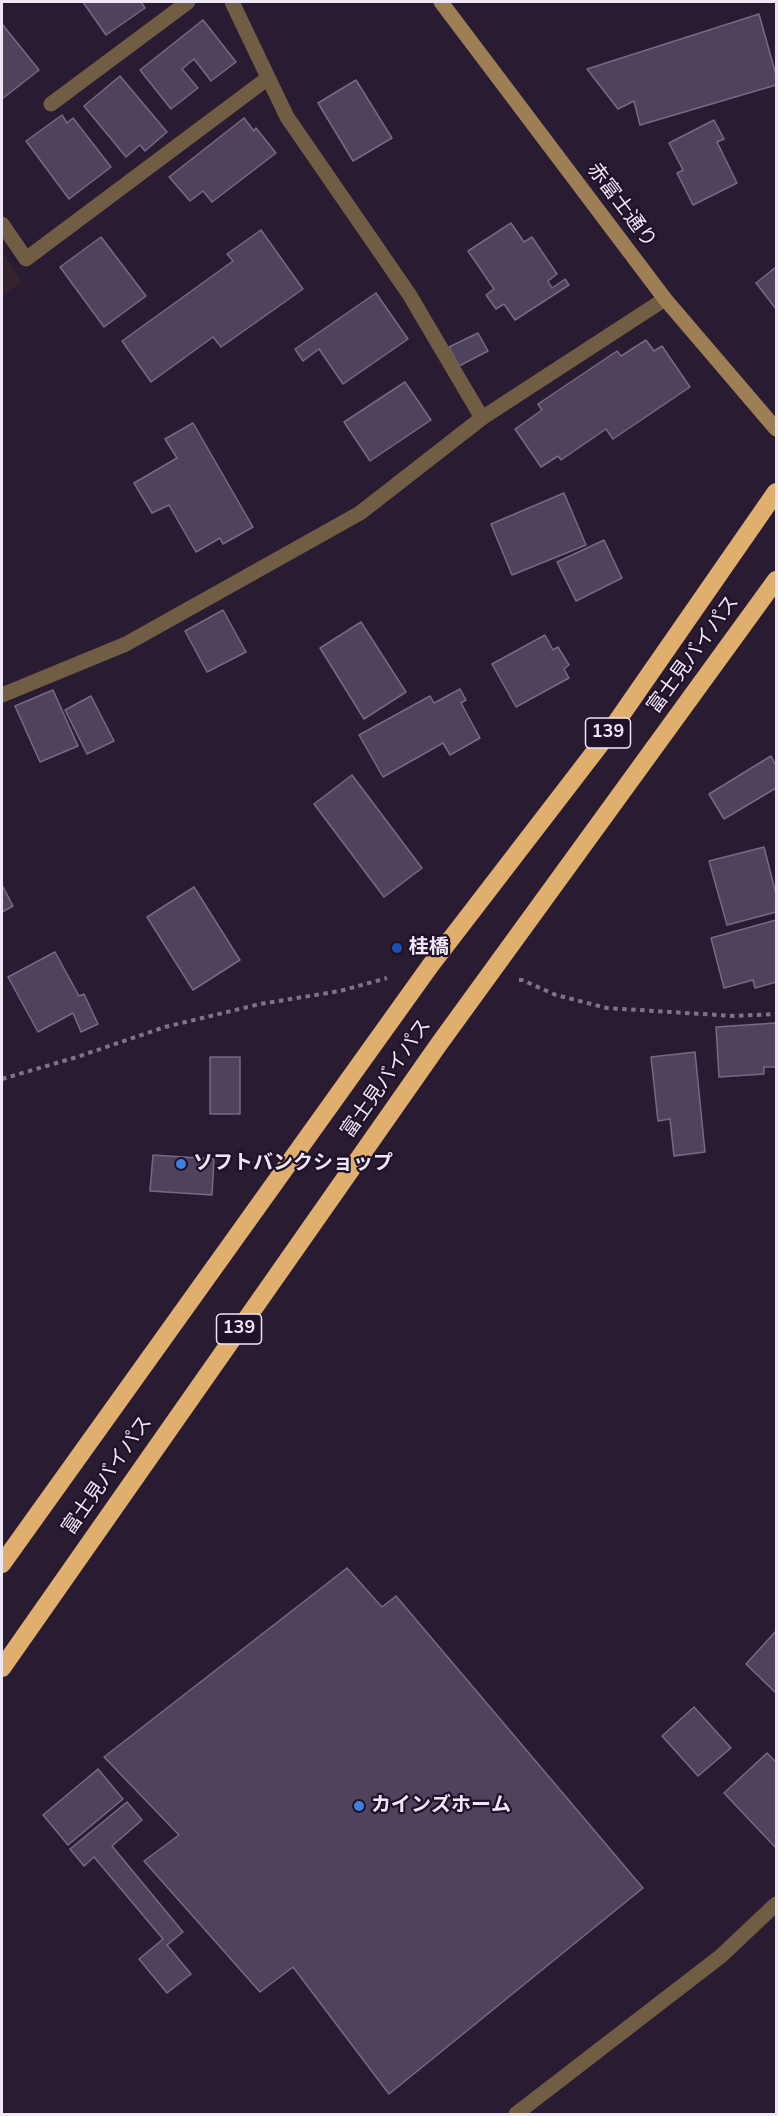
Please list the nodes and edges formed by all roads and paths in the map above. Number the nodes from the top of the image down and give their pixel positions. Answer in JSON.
{"nodes":[{"id":1,"x":188,"y":2,"type":"edge"},
{"id":2,"x":232,"y":2,"type":"edge"},
{"id":3,"x":441,"y":2,"type":"edge"},
{"id":4,"x":268,"y":78,"type":"junction"},
{"id":5,"x":51,"y":104,"type":"dead end"},
{"id":6,"x":2,"y":224,"type":"edge"},
{"id":7,"x":665,"y":299,"type":"junction"},
{"id":8,"x":482,"y":418,"type":"junction"},
{"id":9,"x":777,"y":429,"type":"edge"},
{"id":10,"x":777,"y":492,"type":"edge"},
{"id":11,"x":777,"y":580,"type":"edge"},
{"id":12,"x":2,"y":694,"type":"edge"},
{"id":13,"x":430,"y":966,"type":"junction"},
{"id":14,"x":478,"y":990,"type":"junction"},
{"id":15,"x":777,"y":1014,"type":"edge"},
{"id":16,"x":2,"y":1079,"type":"edge"},
{"id":17,"x":2,"y":1564,"type":"edge"},
{"id":18,"x":2,"y":1668,"type":"edge"},
{"id":19,"x":777,"y":1904,"type":"edge"},
{"id":20,"x":516,"y":2115,"type":"edge"}],
"edges":[{"from":1,"to":5,"type":"street"},
{"from":2,"to":4,"type":"street"},
{"from":3,"to":7,"type":"street","name":"赤富士通り"},
{"from":4,"to":6,"type":"street"},
{"from":4,"to":8,"type":"street"},
{"from":7,"to":8,"type":"street"},
{"from":7,"to":9,"type":"street","name":"赤富士通り"},
{"from":8,"to":12,"type":"street"},
{"from":10,"to":13,"type":"highway","name":"富士見バイパス","number":"139"},
{"from":11,"to":14,"type":"highway","name":"富士見バイパス","number":"139"},
{"from":13,"to":16,"type":"path"},
{"from":13,"to":17,"type":"highway","name":"富士見バイパス","number":"139"},
{"from":14,"to":15,"type":"path"},
{"from":14,"to":18,"type":"highway","name":"富士見バイパス","number":"139"},
{"from":19,"to":20,"type":"street"}]}
